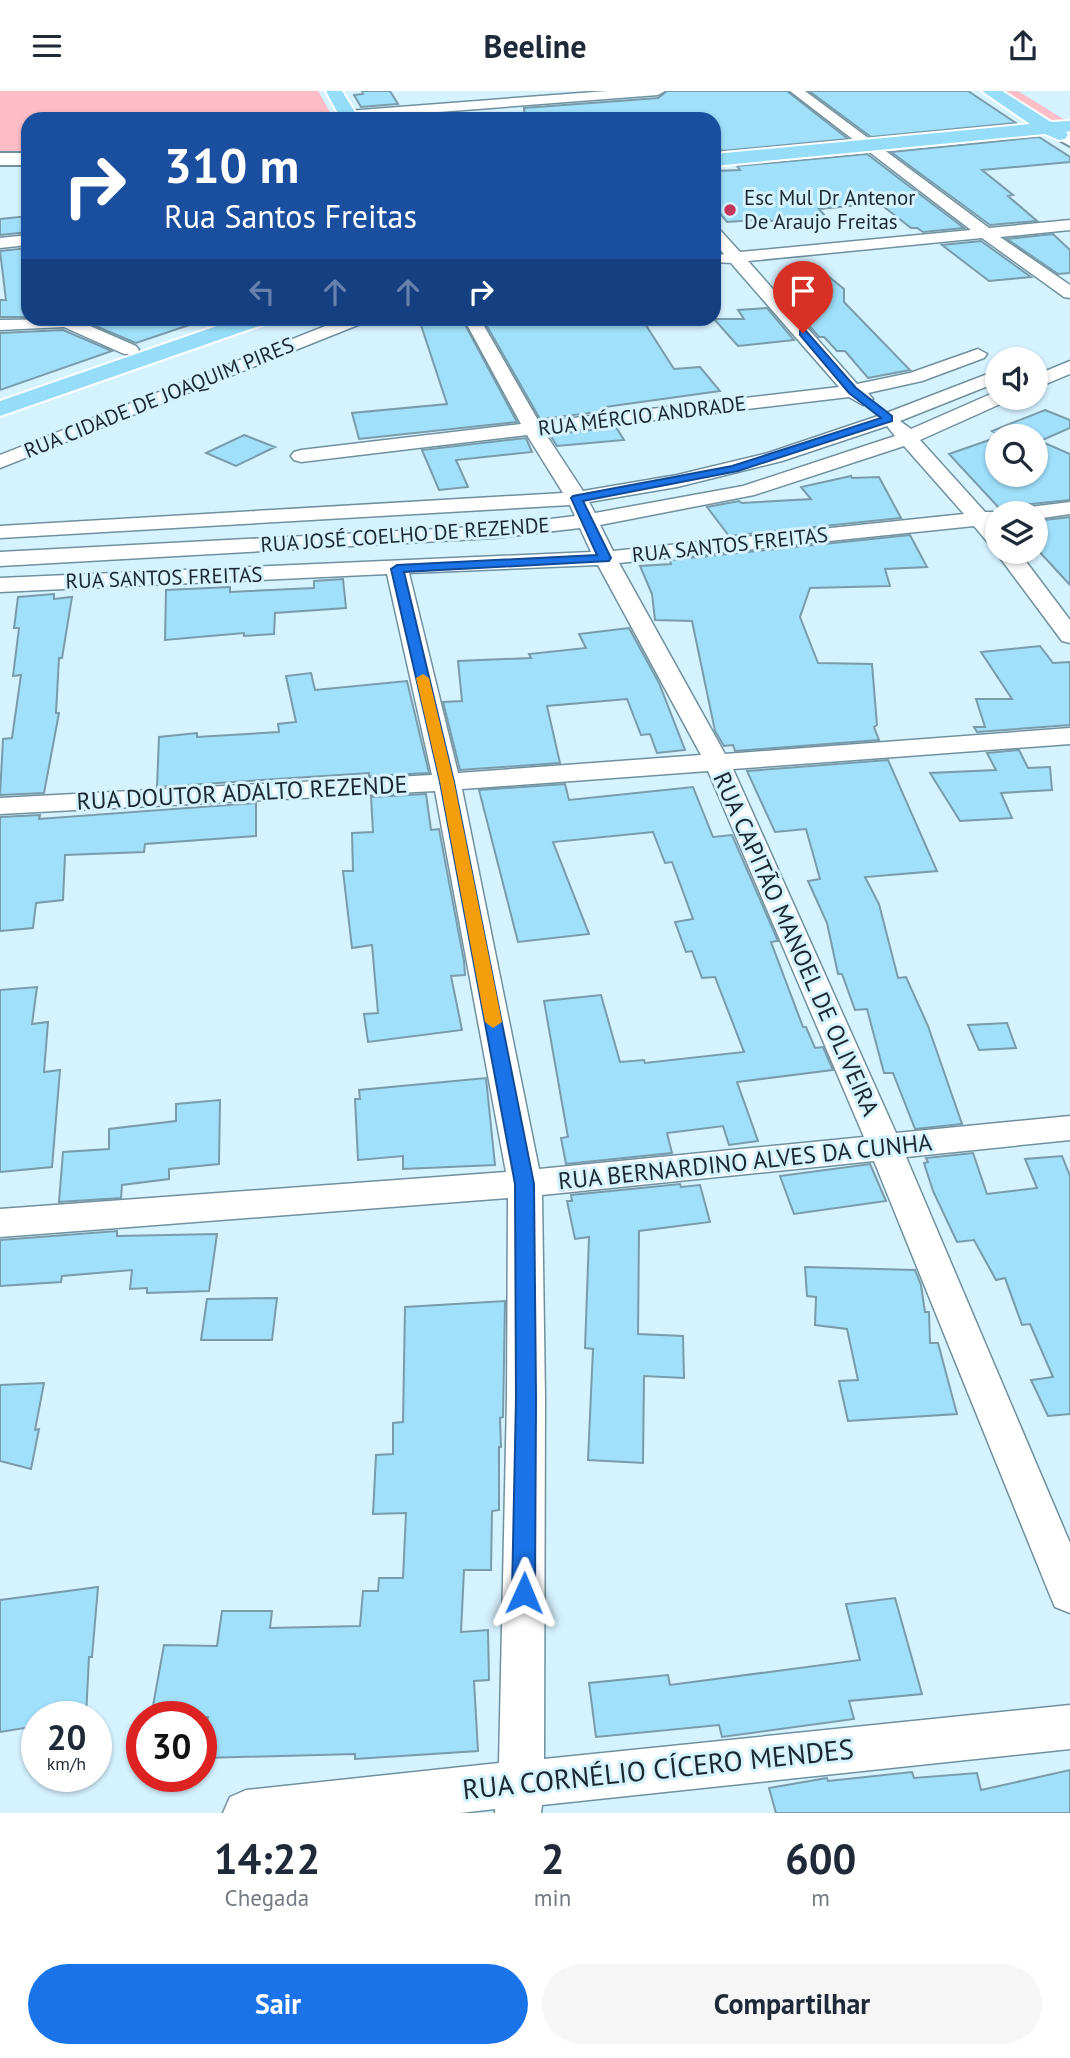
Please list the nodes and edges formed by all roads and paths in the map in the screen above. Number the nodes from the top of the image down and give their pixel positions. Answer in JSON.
{"nodes":[{"id":1,"x":334,"y":91,"type":"edge"},
{"id":2,"x":658,"y":91,"type":"edge"},
{"id":3,"x":797,"y":91,"type":"edge"},
{"id":4,"x":990,"y":91,"type":"edge"},
{"id":5,"x":581,"y":94,"type":"edge"},
{"id":6,"x":345,"y":112,"type":"edge"},
{"id":7,"x":399,"y":112,"type":"edge"},
{"id":8,"x":598,"y":112,"type":"dead end"},
{"id":9,"x":1064,"y":134,"type":"edge"},
{"id":10,"x":872,"y":149,"type":"junction"},
{"id":11,"x":0,"y":159,"type":"edge"},
{"id":12,"x":21,"y":159,"type":"edge"},
{"id":13,"x":721,"y":160,"type":"edge"},
{"id":14,"x":721,"y":165,"type":"edge"},
{"id":15,"x":0,"y":166,"type":"edge"},
{"id":16,"x":21,"y":166,"type":"edge"},
{"id":17,"x":1070,"y":225,"type":"edge"},
{"id":18,"x":985,"y":233,"type":"junction"},
{"id":19,"x":721,"y":240,"type":"edge"},
{"id":20,"x":21,"y":241,"type":"edge"},
{"id":21,"x":0,"y":243,"type":"edge"},
{"id":22,"x":737,"y":257,"type":"junction"},
{"id":23,"x":721,"y":259,"type":"edge"},
{"id":24,"x":1070,"y":293,"type":"edge"},
{"id":25,"x":21,"y":324,"type":"edge"},
{"id":26,"x":0,"y":325,"type":"edge"},
{"id":27,"x":75,"y":326,"type":"edge"},
{"id":28,"x":202,"y":326,"type":"edge"},
{"id":29,"x":237,"y":326,"type":"edge"},
{"id":30,"x":340,"y":326,"type":"edge"},
{"id":31,"x":476,"y":326,"type":"edge"},
{"id":32,"x":130,"y":351,"type":"junction"},
{"id":33,"x":978,"y":354,"type":"dead end"},
{"id":34,"x":1070,"y":367,"type":"edge"},
{"id":35,"x":1048,"y":377,"type":"edge"},
{"id":36,"x":985,"y":380,"type":"edge"},
{"id":37,"x":853,"y":391,"type":"junction"},
{"id":38,"x":0,"y":396,"type":"edge"},
{"id":39,"x":985,"y":404,"type":"edge"},
{"id":40,"x":0,"y":409,"type":"edge"},
{"id":41,"x":888,"y":419,"type":"junction"},
{"id":42,"x":533,"y":429,"type":"junction"},
{"id":43,"x":908,"y":437,"type":"junction"},
{"id":44,"x":301,"y":456,"type":"dead end"},
{"id":45,"x":0,"y":462,"type":"edge"},
{"id":46,"x":1070,"y":508,"type":"edge"},
{"id":47,"x":583,"y":510,"type":"junction"},
{"id":48,"x":1048,"y":511,"type":"edge"},
{"id":49,"x":985,"y":514,"type":"edge"},
{"id":50,"x":985,"y":518,"type":"edge"},
{"id":51,"x":0,"y":532,"type":"edge"},
{"id":52,"x":605,"y":558,"type":"junction"},
{"id":53,"x":0,"y":559,"type":"edge"},
{"id":54,"x":1016,"y":564,"type":"edge"},
{"id":55,"x":397,"y":569,"type":"junction"},
{"id":56,"x":0,"y":585,"type":"edge"},
{"id":57,"x":1070,"y":636,"type":"edge"},
{"id":58,"x":1070,"y":736,"type":"edge"},
{"id":59,"x":716,"y":760,"type":"junction"},
{"id":60,"x":447,"y":782,"type":"junction"},
{"id":61,"x":0,"y":806,"type":"edge"},
{"id":62,"x":1070,"y":1128,"type":"edge"},
{"id":63,"x":886,"y":1149,"type":"junction"},
{"id":64,"x":524,"y":1184,"type":"junction"},
{"id":65,"x":0,"y":1223,"type":"edge"},
{"id":66,"x":1070,"y":1593,"type":"edge"},
{"id":67,"x":1070,"y":1727,"type":"edge"},
{"id":68,"x":519,"y":1797,"type":"edge"},
{"id":69,"x":246,"y":1813,"type":"edge"}],
"edges":[{"from":1,"to":6,"type":"main road"},
{"from":2,"to":5,"type":"street"},
{"from":3,"to":10,"type":"street"},
{"from":4,"to":9,"type":"main road"},
{"from":5,"to":7,"type":"street"},
{"from":5,"to":8,"type":"street"},
{"from":9,"to":10,"type":"main road"},
{"from":10,"to":13,"type":"main road"},
{"from":10,"to":14,"type":"main road"},
{"from":10,"to":18,"type":"street"},
{"from":11,"to":12,"type":"street"},
{"from":15,"to":16,"type":"street"},
{"from":17,"to":18,"type":"street"},
{"from":18,"to":22,"type":"street"},
{"from":18,"to":24,"type":"street"},
{"from":19,"to":22,"type":"street"},
{"from":20,"to":21,"type":"street"},
{"from":22,"to":23,"type":"street"},
{"from":22,"to":37,"type":"street"},
{"from":25,"to":26,"type":"street"},
{"from":27,"to":32,"type":"street"},
{"from":28,"to":32,"type":"main road"},
{"from":29,"to":40,"type":"main road"},
{"from":30,"to":45,"type":"street","name":"RUA CIDADE DE JOAQUIM PIRES"},
{"from":31,"to":42,"type":"street","name":"RUA CAPITÃO MANOEL DE OLIVEIRA"},
{"from":32,"to":38,"type":"main road"},
{"from":33,"to":37,"type":"street","name":"RUA MÉRCIO ANDRADE"},
{"from":34,"to":35,"type":"street"},
{"from":36,"to":41,"type":"street","name":"RUA JOSÉ COELHO DE REZENDE"},
{"from":37,"to":41,"type":"street"},
{"from":37,"to":42,"type":"street","name":"RUA MÉRCIO ANDRADE"},
{"from":39,"to":43,"type":"street","name":"RUA JOSÉ COELHO DE REZENDE"},
{"from":41,"to":43,"type":"street"},
{"from":41,"to":47,"type":"street","name":"RUA JOSÉ COELHO DE REZENDE"},
{"from":42,"to":44,"type":"street","name":"RUA MÉRCIO ANDRADE"},
{"from":42,"to":47,"type":"street","name":"RUA CAPITÃO MANOEL DE OLIVEIRA"},
{"from":43,"to":47,"type":"street","name":"RUA JOSÉ COELHO DE REZENDE"},
{"from":43,"to":49,"type":"street"},
{"from":46,"to":48,"type":"street"},
{"from":47,"to":51,"type":"street","name":"RUA JOSÉ COELHO DE REZENDE"},
{"from":47,"to":52,"type":"street","name":"RUA CAPITÃO MANOEL DE OLIVEIRA"},
{"from":47,"to":53,"type":"street","name":"RUA JOSÉ COELHO DE REZENDE"},
{"from":50,"to":52,"type":"street","name":"RUA SANTOS FREITAS"},
{"from":52,"to":55,"type":"street","name":"RUA SANTOS FREITAS"},
{"from":52,"to":59,"type":"street","name":"RUA CAPITÃO MANOEL DE OLIVEIRA"},
{"from":54,"to":57,"type":"street"},
{"from":55,"to":56,"type":"street","name":"RUA SANTOS FREITAS"},
{"from":55,"to":60,"type":"street"},
{"from":58,"to":59,"type":"street","name":"RUA DOUTOR ADALTO REZENDE"},
{"from":59,"to":60,"type":"street","name":"RUA DOUTOR ADALTO REZENDE"},
{"from":59,"to":63,"type":"street","name":"RUA CAPITÃO MANOEL DE OLIVEIRA"},
{"from":60,"to":61,"type":"street","name":"RUA DOUTOR ADALTO REZENDE"},
{"from":60,"to":64,"type":"street"},
{"from":62,"to":63,"type":"street","name":"RUA BERNARDINO ALVES DA CUNHA"},
{"from":63,"to":64,"type":"street","name":"RUA BERNARDINO ALVES DA CUNHA"},
{"from":63,"to":66,"type":"street","name":"RUA CAPITÃO MANOEL DE OLIVEIRA"},
{"from":64,"to":65,"type":"street","name":"RUA BERNARDINO ALVES DA CUNHA"},
{"from":64,"to":68,"type":"street"},
{"from":67,"to":68,"type":"street","name":"RUA CORNÉLIO CÍCERO MENDES"},
{"from":68,"to":69,"type":"street","name":"RUA CORNÉLIO CÍCERO MENDES"}]}
